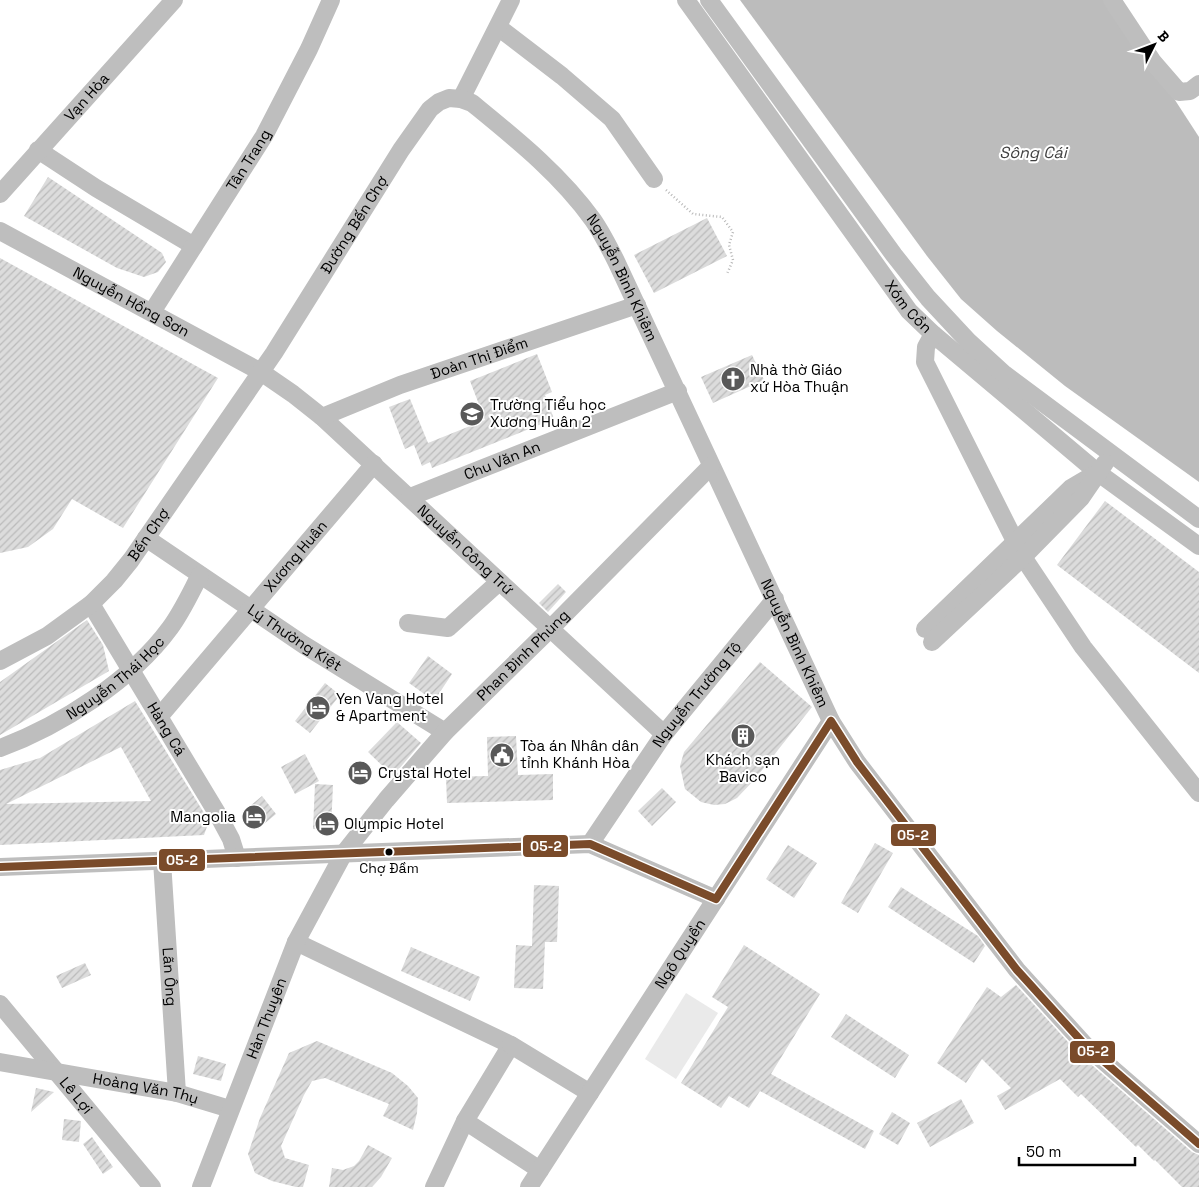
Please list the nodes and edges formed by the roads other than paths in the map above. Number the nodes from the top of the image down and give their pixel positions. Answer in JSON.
{"nodes":[{"id":1,"x":174,"y":0,"type":"edge"},
{"id":2,"x":331,"y":0,"type":"edge"},
{"id":3,"x":511,"y":0,"type":"edge"},
{"id":4,"x":686,"y":0,"type":"edge"},
{"id":5,"x":709,"y":0,"type":"edge"},
{"id":6,"x":1112,"y":0,"type":"edge"},
{"id":7,"x":498,"y":27,"type":"junction"},
{"id":8,"x":1199,"y":84,"type":"edge"},
{"id":9,"x":462,"y":99,"type":"junction"},
{"id":10,"x":38,"y":150,"type":"junction"},
{"id":11,"x":654,"y":179,"type":"road end"},
{"id":12,"x":0,"y":194,"type":"edge"},
{"id":13,"x":0,"y":231,"type":"edge"},
{"id":14,"x":194,"y":246,"type":"junction"},
{"id":15,"x":637,"y":305,"type":"junction"},
{"id":16,"x":152,"y":312,"type":"junction"},
{"id":17,"x":933,"y":334,"type":"junction"},
{"id":18,"x":261,"y":372,"type":"junction"},
{"id":19,"x":678,"y":391,"type":"junction"},
{"id":20,"x":322,"y":417,"type":"junction"},
{"id":21,"x":1111,"y":455,"type":"junction"},
{"id":22,"x":374,"y":464,"type":"junction"},
{"id":23,"x":711,"y":466,"type":"junction"},
{"id":24,"x":1097,"y":472,"type":"junction"},
{"id":25,"x":410,"y":497,"type":"junction"},
{"id":26,"x":1199,"y":519,"type":"edge"},
{"id":27,"x":146,"y":538,"type":"junction"},
{"id":28,"x":1199,"y":546,"type":"edge"},
{"id":29,"x":1019,"y":550,"type":"junction"},
{"id":30,"x":200,"y":575,"type":"junction"},
{"id":31,"x":500,"y":582,"type":"junction"},
{"id":32,"x":775,"y":599,"type":"junction"},
{"id":33,"x":90,"y":604,"type":"junction"},
{"id":34,"x":251,"y":609,"type":"junction"},
{"id":35,"x":408,"y":623,"type":"dead end"},
{"id":36,"x":550,"y":629,"type":"junction"},
{"id":37,"x":928,"y":635,"type":"dead end"},
{"id":38,"x":0,"y":661,"type":"edge"},
{"id":39,"x":131,"y":672,"type":"junction"},
{"id":40,"x":159,"y":717,"type":"junction"},
{"id":41,"x":831,"y":721,"type":"junction"},
{"id":42,"x":445,"y":732,"type":"junction"},
{"id":43,"x":664,"y":734,"type":"junction"},
{"id":44,"x":0,"y":748,"type":"edge"},
{"id":45,"x":1199,"y":793,"type":"edge"},
{"id":46,"x":590,"y":844,"type":"junction"},
{"id":47,"x":344,"y":853,"type":"junction"},
{"id":48,"x":237,"y":858,"type":"junction"},
{"id":49,"x":162,"y":861,"type":"junction"},
{"id":50,"x":0,"y":867,"type":"edge"},
{"id":51,"x":716,"y":899,"type":"junction"},
{"id":52,"x":296,"y":942,"type":"junction"},
{"id":53,"x":0,"y":1004,"type":"edge"},
{"id":54,"x":511,"y":1045,"type":"junction"},
{"id":55,"x":0,"y":1062,"type":"edge"},
{"id":56,"x":57,"y":1073,"type":"junction"},
{"id":57,"x":590,"y":1093,"type":"junction"},
{"id":58,"x":177,"y":1094,"type":"junction"},
{"id":59,"x":230,"y":1109,"type":"junction"},
{"id":60,"x":465,"y":1121,"type":"junction"},
{"id":61,"x":1199,"y":1144,"type":"edge"},
{"id":62,"x":540,"y":1170,"type":"junction"},
{"id":63,"x":152,"y":1187,"type":"edge"},
{"id":64,"x":201,"y":1187,"type":"edge"},
{"id":65,"x":434,"y":1187,"type":"edge"},
{"id":66,"x":529,"y":1187,"type":"edge"}],
"edges":[{"from":1,"to":10,"type":"street","name":"Vạn Hòa"},
{"from":2,"to":14,"type":"street","name":"Tân Trang"},
{"from":3,"to":7,"type":"street"},
{"from":4,"to":17,"type":"street","name":"Xóm Cồn"},
{"from":5,"to":21,"type":"street","name":"Xóm Cồn"},
{"from":6,"to":8,"type":"street"},
{"from":7,"to":9,"type":"street"},
{"from":7,"to":11,"type":"street"},
{"from":9,"to":15,"type":"street","name":"Nguyễn Bình Khiêm"},
{"from":9,"to":18,"type":"street","name":"Đường Bến Chợ"},
{"from":10,"to":12,"type":"street","name":"Vạn Hòa"},
{"from":10,"to":14,"type":"street"},
{"from":13,"to":16,"type":"street","name":"Nguyễn Hồng Sơn"},
{"from":14,"to":16,"type":"street","name":"Tân Trang"},
{"from":15,"to":19,"type":"street","name":"Nguyễn Bình Khiêm"},
{"from":15,"to":20,"type":"street","name":"Đoàn Thị Điểm"},
{"from":16,"to":18,"type":"street","name":"Nguyễn Hồng Sơn"},
{"from":17,"to":24,"type":"street","name":"Xóm Cồn"},
{"from":17,"to":29,"type":"street"},
{"from":18,"to":20,"type":"street","name":"Nguyễn Công Trứ"},
{"from":18,"to":27,"type":"street","name":"Bến Chợ"},
{"from":19,"to":23,"type":"street","name":"Nguyễn Bình Khiêm"},
{"from":19,"to":25,"type":"street","name":"Chu Văn An"},
{"from":20,"to":22,"type":"street","name":"Nguyễn Công Trứ"},
{"from":21,"to":24,"type":"street"},
{"from":21,"to":26,"type":"street","name":"Xóm Cồn"},
{"from":22,"to":25,"type":"street","name":"Nguyễn Công Trứ"},
{"from":22,"to":34,"type":"street","name":"Xương Huân"},
{"from":23,"to":32,"type":"street","name":"Nguyễn Bình Khiêm"},
{"from":23,"to":36,"type":"street","name":"Phan Đình Phùng"},
{"from":24,"to":28,"type":"street","name":"Xóm Cồn"},
{"from":24,"to":29,"type":"street"},
{"from":25,"to":31,"type":"street","name":"Nguyễn Công Trứ"},
{"from":27,"to":30,"type":"street","name":"Lý Thường Kiệt"},
{"from":27,"to":33,"type":"street","name":"Bến Chợ"},
{"from":29,"to":37,"type":"street"},
{"from":29,"to":45,"type":"street"},
{"from":30,"to":34,"type":"street","name":"Lý Thường Kiệt"},
{"from":30,"to":39,"type":"street","name":"Nguyễn Thái Học"},
{"from":31,"to":35,"type":"street"},
{"from":31,"to":36,"type":"street","name":"Nguyễn Công Trứ"},
{"from":32,"to":41,"type":"street","name":"Nguyễn Bình Khiêm"},
{"from":32,"to":43,"type":"street","name":"Nguyễn Trường Tộ"},
{"from":33,"to":38,"type":"street","name":"Bến Chợ"},
{"from":33,"to":39,"type":"street","name":"Hàng Cá"},
{"from":34,"to":40,"type":"street","name":"Xương Huân"},
{"from":34,"to":42,"type":"street","name":"Lý Thường Kiệt"},
{"from":36,"to":42,"type":"street","name":"Phan Đình Phùng"},
{"from":36,"to":43,"type":"street","name":"Nguyễn Công Trứ"},
{"from":39,"to":40,"type":"street","name":"Hàng Cá"},
{"from":39,"to":44,"type":"street","name":"Nguyễn Thái Học"},
{"from":40,"to":48,"type":"street","name":"Hàng Cá"},
{"from":41,"to":51,"type":"street","name":"Ngô Quyền"},
{"from":41,"to":61,"type":"street","name":"Nguyễn Bình Khiêm"},
{"from":42,"to":47,"type":"street","name":"Phan Đình Phùng"},
{"from":43,"to":46,"type":"street","name":"Nguyễn Trường Tộ"},
{"from":46,"to":47,"type":"street"},
{"from":46,"to":51,"type":"street"},
{"from":47,"to":48,"type":"street"},
{"from":47,"to":52,"type":"street","name":"Hàn Thuyên"},
{"from":48,"to":49,"type":"street"},
{"from":49,"to":50,"type":"street"},
{"from":49,"to":58,"type":"street","name":"Lãn Ông"},
{"from":51,"to":57,"type":"street","name":"Ngô Quyền"},
{"from":52,"to":54,"type":"street"},
{"from":52,"to":59,"type":"street","name":"Hàn Thuyên"},
{"from":53,"to":56,"type":"street","name":"Lê Lợi"},
{"from":54,"to":57,"type":"street"},
{"from":54,"to":60,"type":"street"},
{"from":55,"to":56,"type":"street","name":"Hoàng Văn Thụ"},
{"from":56,"to":58,"type":"street","name":"Hoàng Văn Thụ"},
{"from":56,"to":63,"type":"street","name":"Lê Lợi"},
{"from":57,"to":62,"type":"street","name":"Ngô Quyền"},
{"from":58,"to":59,"type":"street","name":"Hoàng Văn Thụ"},
{"from":59,"to":64,"type":"street","name":"Hàn Thuyên"},
{"from":60,"to":62,"type":"street"},
{"from":60,"to":65,"type":"street"},
{"from":62,"to":66,"type":"street","name":"Ngô Quyền"}]}
